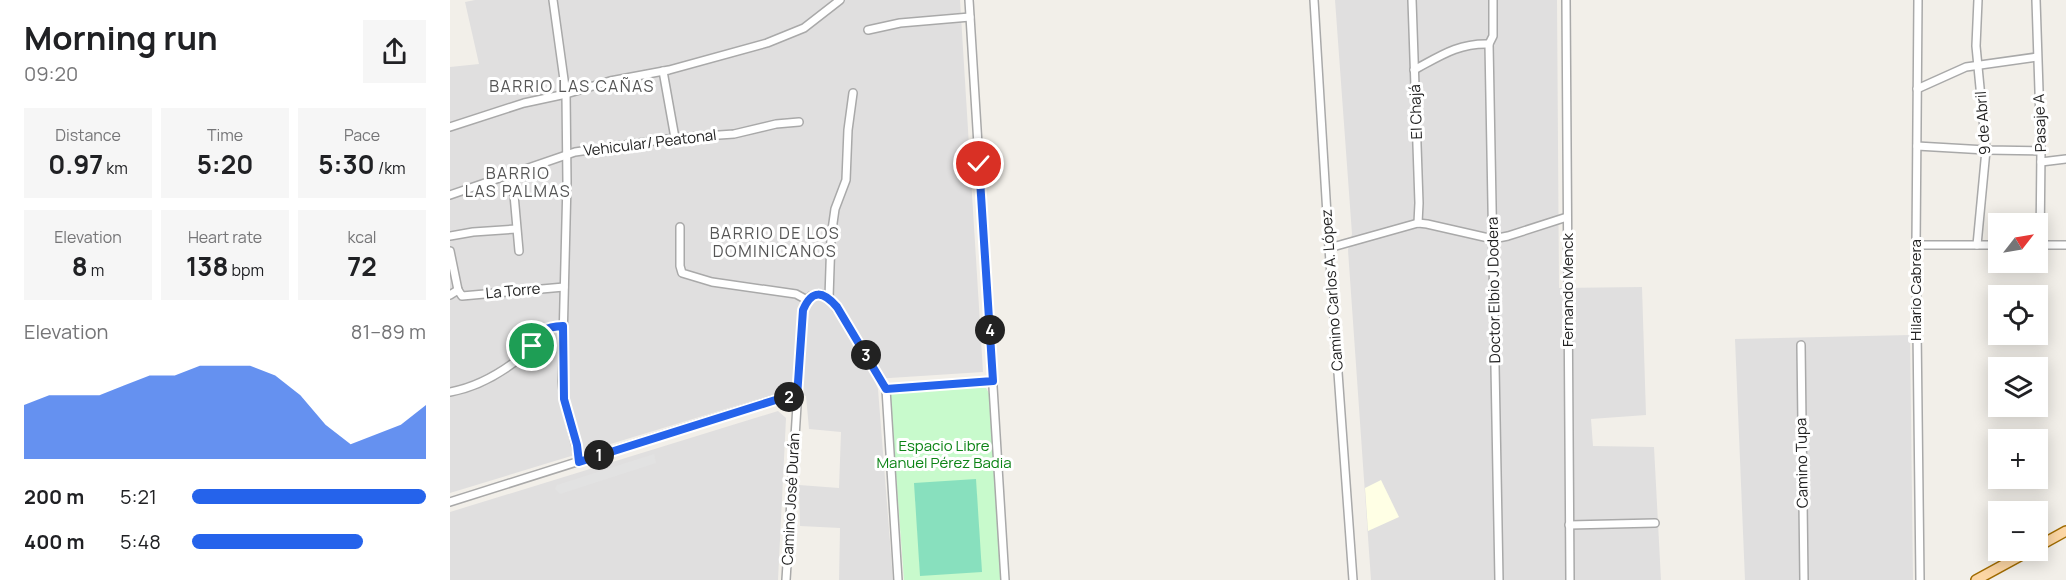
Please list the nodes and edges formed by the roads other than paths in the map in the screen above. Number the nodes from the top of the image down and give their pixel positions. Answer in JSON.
{"nodes":[{"id":1,"x":553,"y":0,"type":"edge"},
{"id":2,"x":840,"y":0,"type":"edge"},
{"id":3,"x":969,"y":0,"type":"edge"},
{"id":4,"x":1314,"y":0,"type":"edge"},
{"id":5,"x":1412,"y":0,"type":"edge"},
{"id":6,"x":1493,"y":0,"type":"edge"},
{"id":7,"x":1566,"y":0,"type":"edge"},
{"id":8,"x":1918,"y":0,"type":"edge"},
{"id":9,"x":1978,"y":0,"type":"edge"},
{"id":10,"x":2036,"y":0,"type":"edge"},
{"id":11,"x":970,"y":17,"type":"junction"},
{"id":12,"x":868,"y":30,"type":"dead end"},
{"id":13,"x":1489,"y":44,"type":"junction"},
{"id":14,"x":2037,"y":57,"type":"junction"},
{"id":15,"x":1977,"y":64,"type":"junction"},
{"id":16,"x":1414,"y":70,"type":"junction"},
{"id":17,"x":663,"y":71,"type":"junction"},
{"id":18,"x":1917,"y":89,"type":"junction"},
{"id":19,"x":853,"y":93,"type":"dead end"},
{"id":20,"x":566,"y":94,"type":"junction"},
{"id":21,"x":799,"y":122,"type":"dead end"},
{"id":22,"x":450,"y":127,"type":"edge"},
{"id":23,"x":675,"y":138,"type":"junction"},
{"id":24,"x":1917,"y":146,"type":"junction"},
{"id":25,"x":1986,"y":150,"type":"junction"},
{"id":26,"x":2041,"y":151,"type":"junction"},
{"id":27,"x":566,"y":154,"type":"junction"},
{"id":28,"x":2066,"y":159,"type":"edge"},
{"id":29,"x":2041,"y":162,"type":"junction"},
{"id":30,"x":512,"y":172,"type":"junction"},
{"id":31,"x":450,"y":195,"type":"edge"},
{"id":32,"x":2040,"y":213,"type":"edge"},
{"id":33,"x":1567,"y":218,"type":"junction"},
{"id":34,"x":1418,"y":223,"type":"junction"},
{"id":35,"x":680,"y":227,"type":"dead end"},
{"id":36,"x":516,"y":229,"type":"junction"},
{"id":37,"x":450,"y":237,"type":"edge"},
{"id":38,"x":1493,"y":239,"type":"junction"},
{"id":39,"x":1916,"y":245,"type":"junction"},
{"id":40,"x":1977,"y":245,"type":"junction"},
{"id":41,"x":1988,"y":245,"type":"edge"},
{"id":42,"x":2048,"y":245,"type":"edge"},
{"id":43,"x":2066,"y":245,"type":"edge"},
{"id":44,"x":1329,"y":248,"type":"junction"},
{"id":45,"x":519,"y":251,"type":"dead end"},
{"id":46,"x":450,"y":252,"type":"edge"},
{"id":47,"x":564,"y":287,"type":"junction"},
{"id":48,"x":460,"y":293,"type":"junction"},
{"id":49,"x":450,"y":295,"type":"edge"},
{"id":50,"x":829,"y":298,"type":"junction"},
{"id":51,"x":807,"y":300,"type":"junction"},
{"id":52,"x":563,"y":326,"type":"junction"},
{"id":53,"x":1801,"y":345,"type":"dead end"},
{"id":54,"x":993,"y":381,"type":"junction"},
{"id":55,"x":886,"y":389,"type":"junction"},
{"id":56,"x":450,"y":392,"type":"edge"},
{"id":57,"x":797,"y":397,"type":"junction"},
{"id":58,"x":579,"y":462,"type":"junction"},
{"id":59,"x":450,"y":502,"type":"edge"},
{"id":60,"x":1655,"y":523,"type":"dead end"},
{"id":61,"x":1569,"y":525,"type":"junction"},
{"id":62,"x":2066,"y":531,"type":"edge"},
{"id":63,"x":2048,"y":541,"type":"edge"},
{"id":64,"x":2011,"y":561,"type":"edge"},
{"id":65,"x":786,"y":580,"type":"edge"},
{"id":66,"x":898,"y":580,"type":"edge"},
{"id":67,"x":1005,"y":580,"type":"edge"},
{"id":68,"x":1353,"y":580,"type":"edge"},
{"id":69,"x":1499,"y":580,"type":"edge"},
{"id":70,"x":1570,"y":580,"type":"edge"},
{"id":71,"x":1804,"y":580,"type":"edge"},
{"id":72,"x":1920,"y":580,"type":"edge"},
{"id":73,"x":1976,"y":580,"type":"edge"}],
"edges":[{"from":1,"to":20,"type":"street"},
{"from":2,"to":17,"type":"street"},
{"from":3,"to":11,"type":"street"},
{"from":4,"to":44,"type":"street","name":"Camino Carlos A. López"},
{"from":5,"to":16,"type":"street","name":"El Chajá"},
{"from":6,"to":13,"type":"street","name":"Doctor Elbio J Dodera"},
{"from":7,"to":33,"type":"street","name":"Fernando Menck"},
{"from":8,"to":18,"type":"street","name":"Hilario Cabrera"},
{"from":9,"to":15,"type":"street","name":"9 de Abril"},
{"from":10,"to":14,"type":"street","name":"Pasaje A"},
{"from":11,"to":12,"type":"street"},
{"from":11,"to":54,"type":"street"},
{"from":13,"to":16,"type":"street"},
{"from":13,"to":38,"type":"street","name":"Doctor Elbio J Dodera"},
{"from":14,"to":15,"type":"street"},
{"from":14,"to":26,"type":"street","name":"Pasaje A"},
{"from":15,"to":18,"type":"street"},
{"from":15,"to":25,"type":"street","name":"9 de Abril"},
{"from":16,"to":34,"type":"street","name":"El Chajá"},
{"from":17,"to":20,"type":"street"},
{"from":17,"to":23,"type":"street"},
{"from":18,"to":24,"type":"street","name":"Hilario Cabrera"},
{"from":19,"to":50,"type":"street"},
{"from":20,"to":22,"type":"street"},
{"from":20,"to":27,"type":"street"},
{"from":21,"to":23,"type":"street","name":"Vehicular/ Peatonal"},
{"from":23,"to":27,"type":"street","name":"Vehicular/ Peatonal"},
{"from":24,"to":25,"type":"street"},
{"from":24,"to":39,"type":"street","name":"Hilario Cabrera"},
{"from":25,"to":26,"type":"street"},
{"from":25,"to":40,"type":"street","name":"9 de Abril"},
{"from":26,"to":29,"type":"street","name":"Pasaje A"},
{"from":27,"to":30,"type":"street","name":"Vehicular/ Peatonal"},
{"from":27,"to":47,"type":"street"},
{"from":28,"to":29,"type":"street"},
{"from":29,"to":32,"type":"street","name":"Pasaje A"},
{"from":30,"to":31,"type":"street","name":"Vehicular/ Peatonal"},
{"from":30,"to":36,"type":"street"},
{"from":33,"to":38,"type":"street"},
{"from":33,"to":61,"type":"street","name":"Fernando Menck"},
{"from":34,"to":38,"type":"street"},
{"from":34,"to":44,"type":"street"},
{"from":35,"to":51,"type":"street"},
{"from":36,"to":37,"type":"street"},
{"from":36,"to":45,"type":"street"},
{"from":38,"to":69,"type":"street","name":"Doctor Elbio J Dodera"},
{"from":39,"to":40,"type":"street"},
{"from":39,"to":72,"type":"street","name":"Hilario Cabrera"},
{"from":40,"to":41,"type":"street"},
{"from":42,"to":43,"type":"street"},
{"from":44,"to":68,"type":"street","name":"Camino Carlos A. López"},
{"from":46,"to":48,"type":"street"},
{"from":47,"to":48,"type":"street","name":"La Torre"},
{"from":47,"to":52,"type":"street"},
{"from":48,"to":49,"type":"street"},
{"from":50,"to":51,"type":"street"},
{"from":50,"to":55,"type":"street"},
{"from":51,"to":57,"type":"street","name":"Camino José Durán"},
{"from":52,"to":56,"type":"street"},
{"from":52,"to":58,"type":"street"},
{"from":53,"to":71,"type":"street","name":"Camino Tupa"},
{"from":54,"to":55,"type":"street"},
{"from":54,"to":67,"type":"street"},
{"from":55,"to":66,"type":"street"},
{"from":57,"to":58,"type":"street"},
{"from":57,"to":65,"type":"street","name":"Camino José Durán"},
{"from":58,"to":59,"type":"street"},
{"from":60,"to":61,"type":"street"},
{"from":61,"to":70,"type":"street","name":"Fernando Menck"},
{"from":62,"to":63,"type":"main road"},
{"from":64,"to":73,"type":"main road"}]}
